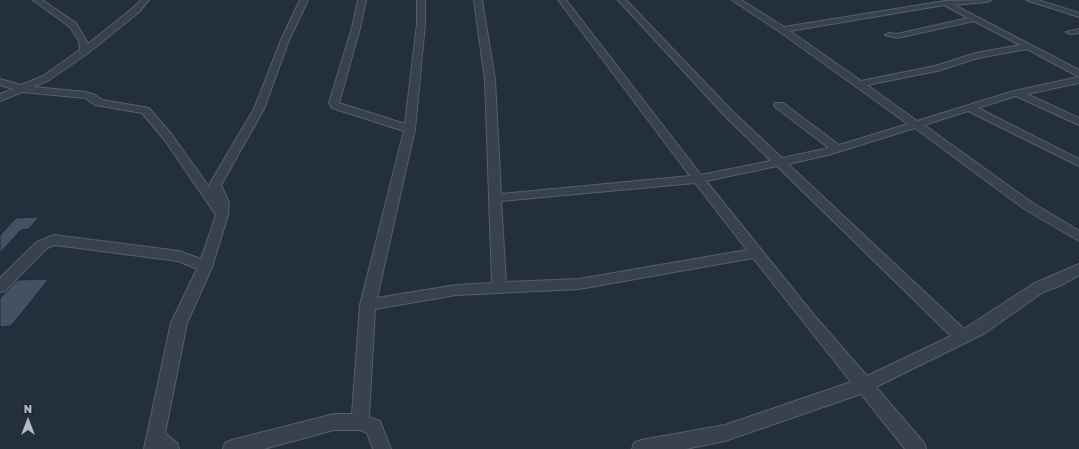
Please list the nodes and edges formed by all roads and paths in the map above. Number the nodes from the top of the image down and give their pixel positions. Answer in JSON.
{"nodes":[{"id":1,"x":37,"y":0,"type":"edge"},
{"id":2,"x":145,"y":0,"type":"edge"},
{"id":3,"x":304,"y":0,"type":"edge"},
{"id":4,"x":362,"y":0,"type":"edge"},
{"id":5,"x":421,"y":0,"type":"edge"},
{"id":6,"x":478,"y":0,"type":"edge"},
{"id":7,"x":562,"y":0,"type":"edge"},
{"id":8,"x":622,"y":0,"type":"edge"},
{"id":9,"x":736,"y":0,"type":"edge"},
{"id":10,"x":987,"y":0,"type":"edge"},
{"id":11,"x":1030,"y":0,"type":"edge"},
{"id":12,"x":942,"y":2,"type":"edge"},
{"id":13,"x":1079,"y":15,"type":"edge"},
{"id":14,"x":974,"y":19,"type":"junction"},
{"id":15,"x":783,"y":30,"type":"junction"},
{"id":16,"x":1079,"y":31,"type":"edge"},
{"id":17,"x":1070,"y":32,"type":"dead end"},
{"id":18,"x":889,"y":35,"type":"dead end"},
{"id":19,"x":1028,"y":46,"type":"junction"},
{"id":20,"x":85,"y":51,"type":"junction"},
{"id":21,"x":1079,"y":74,"type":"edge"},
{"id":22,"x":1079,"y":80,"type":"edge"},
{"id":23,"x":0,"y":82,"type":"edge"},
{"id":24,"x":860,"y":84,"type":"junction"},
{"id":25,"x":23,"y":89,"type":"junction"},
{"id":26,"x":1017,"y":94,"type":"junction"},
{"id":27,"x":0,"y":98,"type":"edge"},
{"id":28,"x":780,"y":105,"type":"dead end"},
{"id":29,"x":970,"y":109,"type":"junction"},
{"id":30,"x":1079,"y":122,"type":"edge"},
{"id":31,"x":918,"y":125,"type":"junction"},
{"id":32,"x":410,"y":129,"type":"junction"},
{"id":33,"x":838,"y":149,"type":"junction"},
{"id":34,"x":778,"y":161,"type":"junction"},
{"id":35,"x":1079,"y":163,"type":"edge"},
{"id":36,"x":698,"y":179,"type":"junction"},
{"id":37,"x":496,"y":198,"type":"junction"},
{"id":38,"x":222,"y":215,"type":"junction"},
{"id":39,"x":1079,"y":237,"type":"edge"},
{"id":40,"x":756,"y":253,"type":"junction"},
{"id":41,"x":205,"y":267,"type":"junction"},
{"id":42,"x":1079,"y":269,"type":"edge"},
{"id":43,"x":0,"y":287,"type":"edge"},
{"id":44,"x":499,"y":288,"type":"junction"},
{"id":45,"x":368,"y":305,"type":"junction"},
{"id":46,"x":962,"y":337,"type":"junction"},
{"id":47,"x":865,"y":385,"type":"junction"},
{"id":48,"x":360,"y":422,"type":"junction"},
{"id":49,"x":154,"y":443,"type":"edge"},
{"id":50,"x":170,"y":449,"type":"edge"},
{"id":51,"x":232,"y":449,"type":"edge"},
{"id":52,"x":382,"y":449,"type":"edge"},
{"id":53,"x":641,"y":449,"type":"edge"},
{"id":54,"x":917,"y":449,"type":"edge"}],
"edges":[{"from":1,"to":20,"type":"street"},
{"from":2,"to":20,"type":"street"},
{"from":3,"to":38,"type":"street"},
{"from":4,"to":32,"type":"street"},
{"from":5,"to":32,"type":"street"},
{"from":6,"to":37,"type":"street"},
{"from":7,"to":36,"type":"street"},
{"from":8,"to":34,"type":"street"},
{"from":9,"to":15,"type":"street"},
{"from":10,"to":12,"type":"street"},
{"from":11,"to":13,"type":"street"},
{"from":12,"to":14,"type":"street"},
{"from":12,"to":15,"type":"street"},
{"from":14,"to":18,"type":"street"},
{"from":14,"to":19,"type":"street"},
{"from":15,"to":24,"type":"street"},
{"from":16,"to":17,"type":"street"},
{"from":19,"to":21,"type":"street"},
{"from":19,"to":24,"type":"street"},
{"from":20,"to":25,"type":"street"},
{"from":22,"to":26,"type":"street"},
{"from":23,"to":25,"type":"street"},
{"from":24,"to":31,"type":"street"},
{"from":25,"to":27,"type":"street"},
{"from":25,"to":38,"type":"street"},
{"from":26,"to":29,"type":"street"},
{"from":26,"to":30,"type":"street"},
{"from":28,"to":33,"type":"street"},
{"from":29,"to":31,"type":"street"},
{"from":29,"to":35,"type":"street"},
{"from":31,"to":33,"type":"street"},
{"from":31,"to":39,"type":"street"},
{"from":32,"to":45,"type":"street"},
{"from":33,"to":34,"type":"street"},
{"from":34,"to":36,"type":"street"},
{"from":34,"to":46,"type":"street"},
{"from":36,"to":37,"type":"street"},
{"from":36,"to":40,"type":"street"},
{"from":37,"to":44,"type":"street"},
{"from":38,"to":41,"type":"street"},
{"from":40,"to":44,"type":"street"},
{"from":40,"to":47,"type":"street"},
{"from":41,"to":43,"type":"street"},
{"from":41,"to":49,"type":"street"},
{"from":42,"to":46,"type":"street"},
{"from":44,"to":45,"type":"street"},
{"from":45,"to":48,"type":"street"},
{"from":46,"to":47,"type":"street"},
{"from":47,"to":53,"type":"street"},
{"from":47,"to":54,"type":"street"},
{"from":48,"to":51,"type":"street"},
{"from":48,"to":52,"type":"street"},
{"from":49,"to":50,"type":"street"}]}
